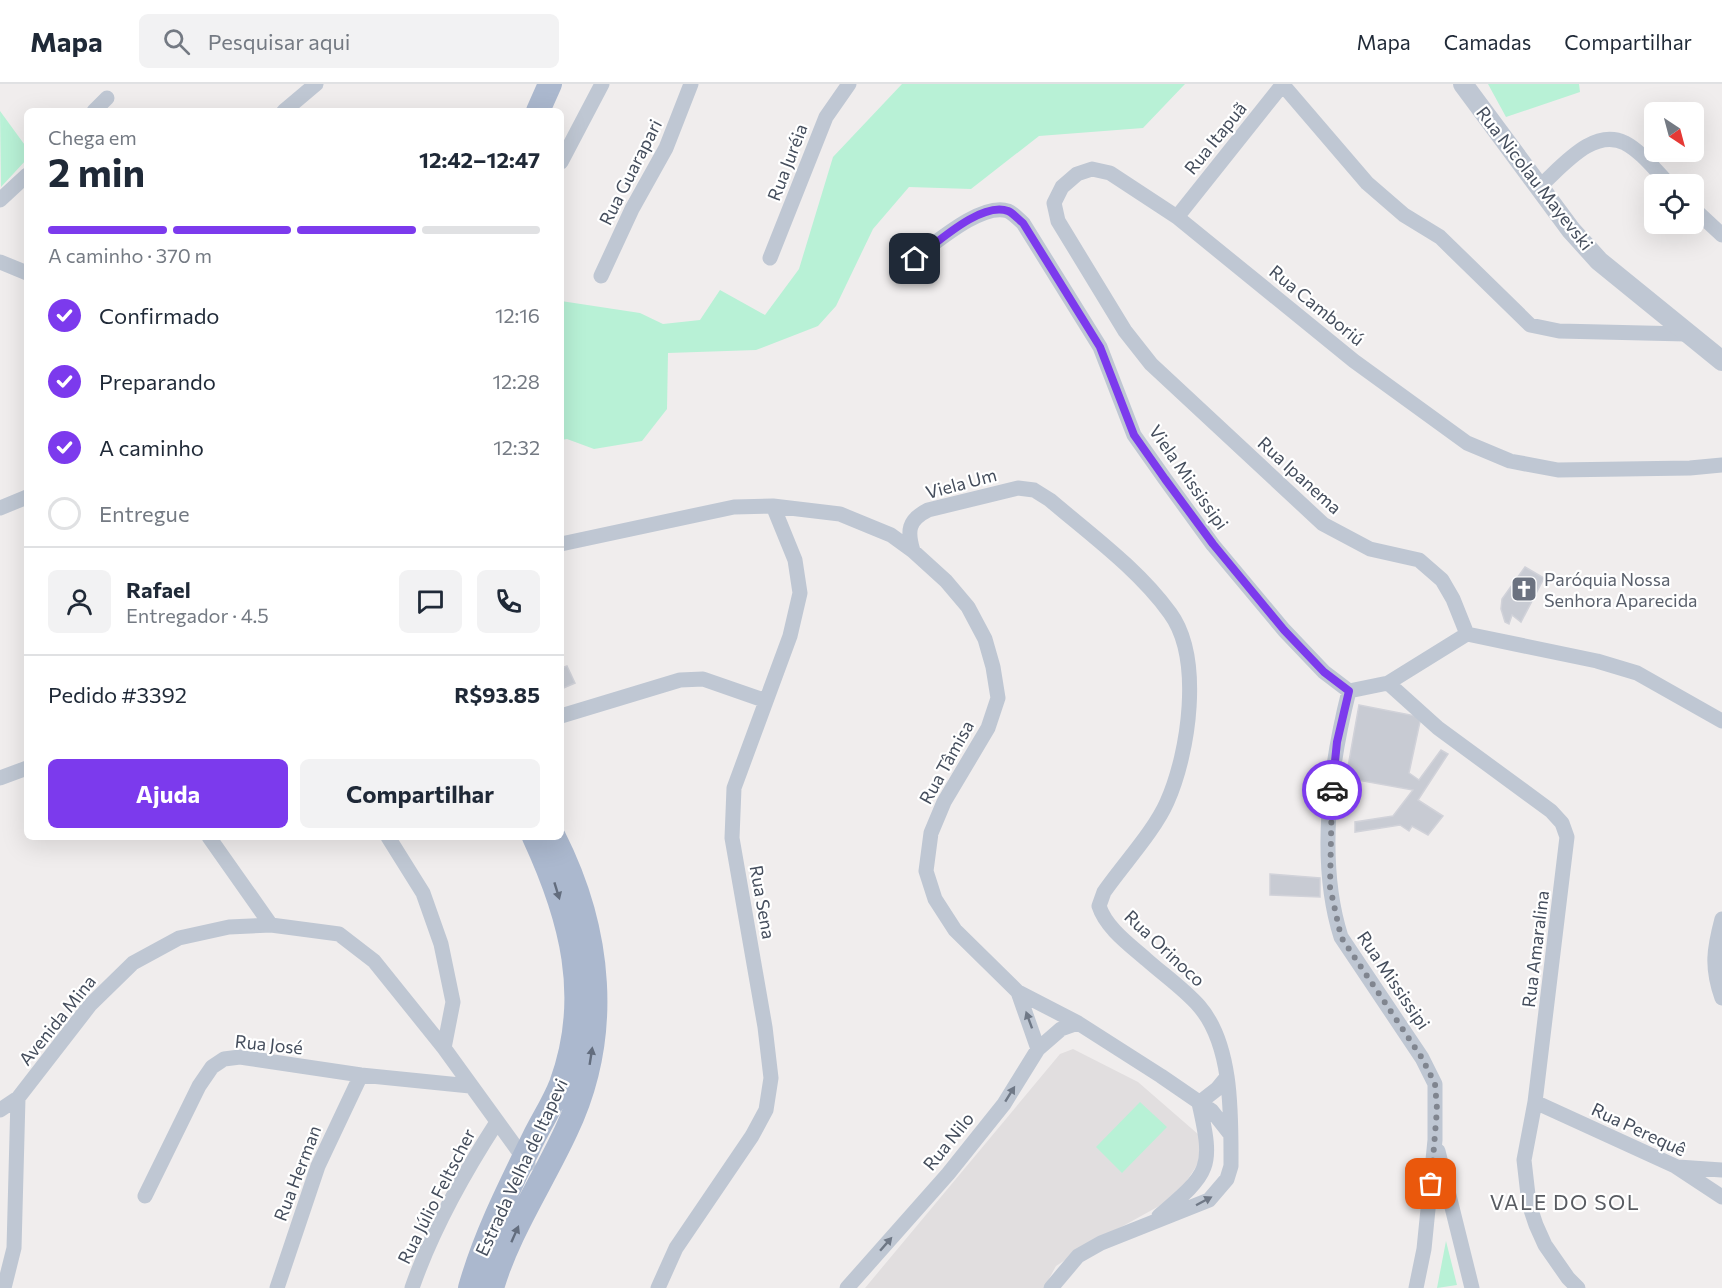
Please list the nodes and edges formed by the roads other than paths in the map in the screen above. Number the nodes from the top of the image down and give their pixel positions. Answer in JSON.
{"nodes":[{"id":1,"x":315,"y":84,"type":"edge"},
{"id":2,"x":550,"y":84,"type":"edge"},
{"id":3,"x":602,"y":84,"type":"edge"},
{"id":4,"x":691,"y":84,"type":"edge"},
{"id":5,"x":849,"y":84,"type":"edge"},
{"id":6,"x":1463,"y":84,"type":"edge"},
{"id":7,"x":1283,"y":85,"type":"edge"},
{"id":8,"x":107,"y":98,"type":"dead end"},
{"id":9,"x":96,"y":108,"type":"edge"},
{"id":10,"x":287,"y":108,"type":"edge"},
{"id":11,"x":539,"y":108,"type":"edge"},
{"id":12,"x":564,"y":156,"type":"edge"},
{"id":13,"x":1658,"y":174,"type":"edge"},
{"id":14,"x":24,"y":178,"type":"edge"},
{"id":15,"x":1540,"y":186,"type":"junction"},
{"id":16,"x":0,"y":200,"type":"edge"},
{"id":17,"x":1177,"y":217,"type":"junction"},
{"id":18,"x":1704,"y":218,"type":"edge"},
{"id":19,"x":1722,"y":234,"type":"edge"},
{"id":20,"x":770,"y":258,"type":"dead end"},
{"id":21,"x":0,"y":262,"type":"edge"},
{"id":22,"x":902,"y":267,"type":"dead end"},
{"id":23,"x":24,"y":272,"type":"edge"},
{"id":24,"x":601,"y":276,"type":"dead end"},
{"id":25,"x":1125,"y":330,"type":"joint"},
{"id":26,"x":1686,"y":334,"type":"junction"},
{"id":27,"x":1722,"y":361,"type":"edge"},
{"id":28,"x":1722,"y":465,"type":"edge"},
{"id":29,"x":24,"y":498,"type":"edge"},
{"id":30,"x":1050,"y":500,"type":"joint"},
{"id":31,"x":773,"y":506,"type":"junction"},
{"id":32,"x":0,"y":508,"type":"edge"},
{"id":33,"x":564,"y":545,"type":"edge"},
{"id":34,"x":913,"y":550,"type":"junction"},
{"id":35,"x":1467,"y":634,"type":"junction"},
{"id":36,"x":1388,"y":683,"type":"junction"},
{"id":37,"x":1349,"y":691,"type":"junction"},
{"id":38,"x":766,"y":701,"type":"junction"},
{"id":39,"x":564,"y":715,"type":"edge"},
{"id":40,"x":1722,"y":722,"type":"edge"},
{"id":41,"x":24,"y":769,"type":"edge"},
{"id":42,"x":0,"y":778,"type":"edge"},
{"id":43,"x":211,"y":840,"type":"edge"},
{"id":44,"x":390,"y":840,"type":"edge"},
{"id":45,"x":535,"y":840,"type":"edge"},
{"id":46,"x":556,"y":840,"type":"edge"},
{"id":47,"x":1722,"y":919,"type":"edge"},
{"id":48,"x":271,"y":925,"type":"junction"},
{"id":49,"x":1018,"y":992,"type":"junction"},
{"id":50,"x":1722,"y":998,"type":"edge"},
{"id":51,"x":1078,"y":1023,"type":"junction"},
{"id":52,"x":444,"y":1048,"type":"junction"},
{"id":53,"x":1038,"y":1049,"type":"junction"},
{"id":54,"x":361,"y":1075,"type":"junction"},
{"id":55,"x":1226,"y":1078,"type":"junction"},
{"id":56,"x":470,"y":1086,"type":"junction"},
{"id":57,"x":18,"y":1098,"type":"junction"},
{"id":58,"x":1535,"y":1102,"type":"junction"},
{"id":59,"x":1198,"y":1103,"type":"junction"},
{"id":60,"x":0,"y":1110,"type":"edge"},
{"id":61,"x":497,"y":1122,"type":"junction"},
{"id":62,"x":1230,"y":1135,"type":"junction"},
{"id":63,"x":1435,"y":1140,"type":"junction"},
{"id":64,"x":524,"y":1158,"type":"junction"},
{"id":65,"x":1676,"y":1167,"type":"junction"},
{"id":66,"x":1722,"y":1170,"type":"edge"},
{"id":67,"x":540,"y":1182,"type":"junction"},
{"id":68,"x":145,"y":1196,"type":"dead end"},
{"id":69,"x":1722,"y":1197,"type":"edge"},
{"id":70,"x":1150,"y":1224,"type":"junction"},
{"id":71,"x":4,"y":1288,"type":"edge"},
{"id":72,"x":277,"y":1288,"type":"edge"},
{"id":73,"x":412,"y":1288,"type":"edge"},
{"id":74,"x":470,"y":1288,"type":"edge"},
{"id":75,"x":492,"y":1288,"type":"edge"},
{"id":76,"x":658,"y":1288,"type":"edge"},
{"id":77,"x":847,"y":1288,"type":"edge"},
{"id":78,"x":1051,"y":1288,"type":"edge"},
{"id":79,"x":1416,"y":1288,"type":"edge"},
{"id":80,"x":1472,"y":1288,"type":"edge"},
{"id":81,"x":1578,"y":1288,"type":"edge"}],
"edges":[{"from":1,"to":10,"type":"street"},
{"from":2,"to":11,"type":"main road"},
{"from":3,"to":12,"type":"street"},
{"from":4,"to":24,"type":"street","name":"Rua Guarapari"},
{"from":5,"to":20,"type":"street","name":"Rua Juréia"},
{"from":6,"to":15,"type":"street","name":"Rua Nicolau Mayevski"},
{"from":7,"to":17,"type":"street","name":"Rua Itapuã"},
{"from":7,"to":26,"type":"street"},
{"from":8,"to":9,"type":"street"},
{"from":13,"to":15,"type":"street"},
{"from":14,"to":16,"type":"street"},
{"from":15,"to":26,"type":"street","name":"Rua Nicolau Mayevski"},
{"from":17,"to":25,"type":"street","name":"Rua Camboriú"},
{"from":17,"to":28,"type":"street","name":"Rua Camboriú"},
{"from":18,"to":19,"type":"street"},
{"from":21,"to":23,"type":"street"},
{"from":22,"to":37,"type":"street","name":"Viela Mississipi"},
{"from":25,"to":35,"type":"street","name":"Rua Ipanema"},
{"from":26,"to":27,"type":"street","name":"Rua Nicolau Mayevski"},
{"from":29,"to":32,"type":"street"},
{"from":30,"to":34,"type":"street","name":"Viela Um"},
{"from":30,"to":55,"type":"street","name":"Rua Orinoco"},
{"from":31,"to":33,"type":"street","name":"Rua Tâmisa"},
{"from":31,"to":34,"type":"street","name":"Rua Tâmisa"},
{"from":31,"to":38,"type":"street","name":"Rua Sena"},
{"from":34,"to":49,"type":"street","name":"Rua Tâmisa"},
{"from":35,"to":36,"type":"street"},
{"from":35,"to":40,"type":"street"},
{"from":36,"to":37,"type":"street"},
{"from":36,"to":58,"type":"street","name":"Rua Amaralina"},
{"from":37,"to":63,"type":"street","name":"Rua Mississipi"},
{"from":38,"to":39,"type":"street"},
{"from":38,"to":76,"type":"street","name":"Rua Sena"},
{"from":41,"to":42,"type":"street"},
{"from":43,"to":48,"type":"street"},
{"from":44,"to":52,"type":"street"},
{"from":45,"to":64,"type":"main road","name":"Estrada Velha de Itapevi","one_way":true},
{"from":67,"to":46,"type":"main road","name":"Estrada Velha de Itapevi","one_way":true},
{"from":47,"to":50,"type":"street"},
{"from":48,"to":52,"type":"street","name":"Avenida Mina"},
{"from":48,"to":57,"type":"street","name":"Avenida Mina"},
{"from":49,"to":51,"type":"street","name":"Rua Tâmisa"},
{"from":53,"to":49,"type":"street","one_way":true},
{"from":51,"to":53,"type":"street","name":"Rua Nilo"},
{"from":51,"to":59,"type":"street","name":"Rua Tâmisa"},
{"from":52,"to":56,"type":"street","name":"Avenida Mina"},
{"from":77,"to":53,"type":"street","name":"Rua Nilo","one_way":true},
{"from":54,"to":56,"type":"street","name":"Rua José"},
{"from":54,"to":68,"type":"street","name":"Rua José"},
{"from":54,"to":72,"type":"street","name":"Rua Herman"},
{"from":55,"to":59,"type":"street"},
{"from":55,"to":62,"type":"street","name":"Rua Orinoco"},
{"from":56,"to":61,"type":"street","name":"Avenida Mina"},
{"from":57,"to":60,"type":"street","name":"Avenida Mina"},
{"from":57,"to":71,"type":"street"},
{"from":58,"to":65,"type":"street","name":"Rua Perequê"},
{"from":58,"to":81,"type":"street","name":"Rua Amaralina"},
{"from":59,"to":62,"type":"street","name":"Rua Tâmisa"},
{"from":59,"to":70,"type":"street"},
{"from":61,"to":64,"type":"street","name":"Avenida Mina"},
{"from":61,"to":73,"type":"street","name":"Rua Júlio Feltscher"},
{"from":70,"to":62,"type":"street","name":"Rua Orinoco","one_way":true},
{"from":63,"to":79,"type":"street","name":"Rua Mississipi"},
{"from":63,"to":80,"type":"street"},
{"from":64,"to":67,"type":"street","name":"Avenida Mina"},
{"from":64,"to":74,"type":"main road","name":"Estrada Velha de Itapevi"},
{"from":65,"to":66,"type":"street"},
{"from":65,"to":69,"type":"street","name":"Rua Perequê"},
{"from":75,"to":67,"type":"main road","name":"Estrada Velha de Itapevi","one_way":true},
{"from":70,"to":78,"type":"street","name":"Rua Orinoco"}]}
